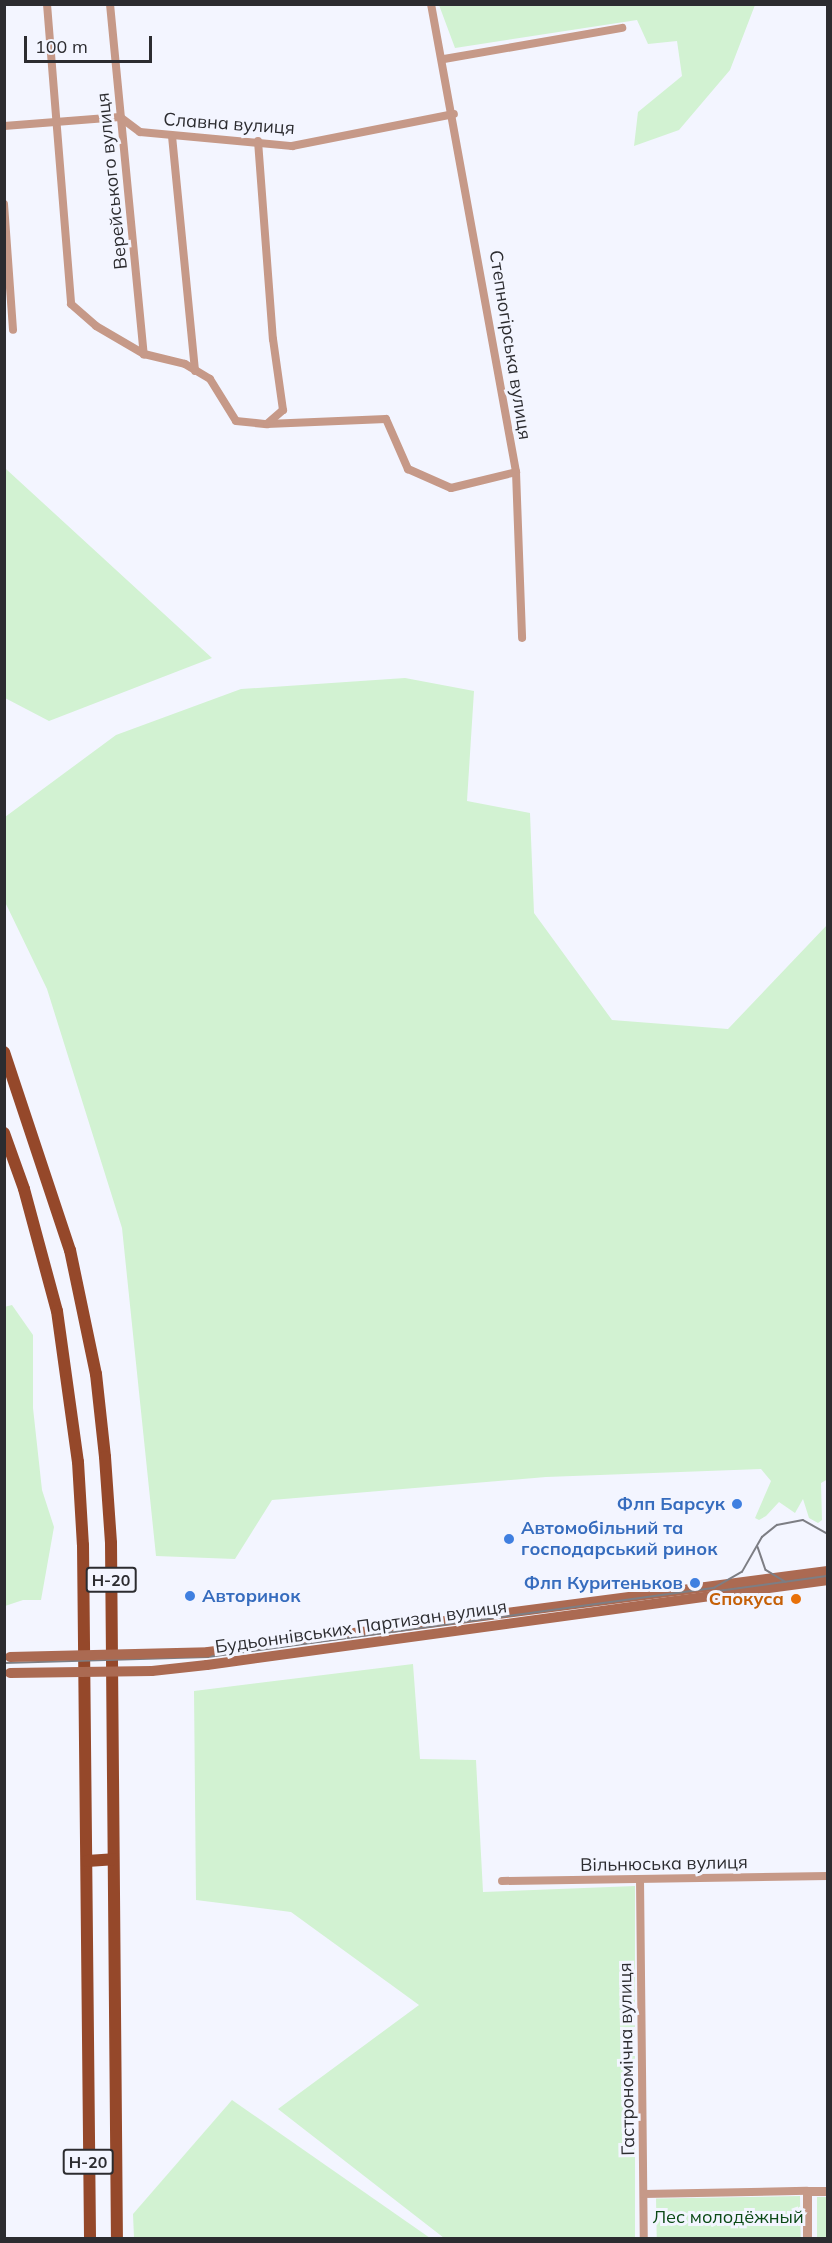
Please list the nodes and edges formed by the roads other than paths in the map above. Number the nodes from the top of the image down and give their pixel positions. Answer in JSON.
{"nodes":[{"id":1,"x":47,"y":4,"type":"edge"},
{"id":2,"x":110,"y":4,"type":"edge"},
{"id":3,"x":431,"y":4,"type":"edge"},
{"id":4,"x":622,"y":28,"type":"dead end"},
{"id":5,"x":444,"y":59,"type":"junction"},
{"id":6,"x":454,"y":114,"type":"junction"},
{"id":7,"x":120,"y":117,"type":"junction"},
{"id":8,"x":56,"y":121,"type":"junction"},
{"id":9,"x":4,"y":126,"type":"edge"},
{"id":10,"x":172,"y":136,"type":"junction"},
{"id":11,"x":258,"y":141,"type":"junction"},
{"id":12,"x":4,"y":204,"type":"edge"},
{"id":13,"x":14,"y":330,"type":"dead end"},
{"id":14,"x":144,"y":354,"type":"junction"},
{"id":15,"x":195,"y":371,"type":"junction"},
{"id":16,"x":267,"y":424,"type":"junction"},
{"id":17,"x":516,"y":472,"type":"junction"},
{"id":18,"x":522,"y":638,"type":"dead end"},
{"id":19,"x":4,"y":1052,"type":"edge"},
{"id":20,"x":4,"y":1133,"type":"edge"},
{"id":21,"x":828,"y":1571,"type":"edge"},
{"id":22,"x":828,"y":1580,"type":"edge"},
{"id":23,"x":7,"y":1657,"type":"edge"},
{"id":24,"x":7,"y":1673,"type":"edge"},
{"id":25,"x":113,"y":1859,"type":"junction"},
{"id":26,"x":87,"y":1861,"type":"junction"},
{"id":27,"x":828,"y":1876,"type":"edge"},
{"id":28,"x":640,"y":1879,"type":"junction"},
{"id":29,"x":501,"y":1881,"type":"dead end"},
{"id":30,"x":807,"y":2191,"type":"junction"},
{"id":31,"x":828,"y":2191,"type":"edge"},
{"id":32,"x":644,"y":2194,"type":"junction"},
{"id":33,"x":90,"y":2238,"type":"edge"},
{"id":34,"x":117,"y":2238,"type":"edge"},
{"id":35,"x":644,"y":2238,"type":"edge"},
{"id":36,"x":807,"y":2238,"type":"edge"}],
"edges":[{"from":1,"to":8,"type":"street"},
{"from":2,"to":7,"type":"street","name":"Верейського вулиця"},
{"from":3,"to":5,"type":"street","name":"Степногірська вулиця"},
{"from":4,"to":5,"type":"street"},
{"from":5,"to":6,"type":"street","name":"Степногірська вулиця"},
{"from":6,"to":11,"type":"street","name":"Славна вулиця"},
{"from":6,"to":17,"type":"street","name":"Степногірська вулиця"},
{"from":7,"to":8,"type":"street"},
{"from":7,"to":10,"type":"street","name":"Славна вулиця"},
{"from":7,"to":14,"type":"street","name":"Верейського вулиця"},
{"from":8,"to":9,"type":"street"},
{"from":8,"to":14,"type":"street"},
{"from":10,"to":11,"type":"street","name":"Славна вулиця"},
{"from":10,"to":15,"type":"street"},
{"from":11,"to":16,"type":"street"},
{"from":12,"to":13,"type":"street"},
{"from":14,"to":15,"type":"street"},
{"from":15,"to":16,"type":"street"},
{"from":16,"to":17,"type":"street"},
{"from":17,"to":18,"type":"street","name":"Степногірська вулиця"},
{"from":19,"to":25,"type":"main road","number":"Н-20"},
{"from":20,"to":26,"type":"main road","number":"Н-20"},
{"from":21,"to":23,"type":"main road","name":"Будьоннівських Партизан вулиця","bridge":true},
{"from":22,"to":24,"type":"main road","name":"Будьоннівських Партизан вулиця","bridge":true},
{"from":25,"to":26,"type":"main road"},
{"from":25,"to":34,"type":"main road","number":"Н-20"},
{"from":26,"to":33,"type":"main road","number":"Н-20"},
{"from":27,"to":28,"type":"street","name":"Вільнюська вулиця"},
{"from":28,"to":29,"type":"street","name":"Вільнюська вулиця"},
{"from":28,"to":32,"type":"street","name":"Гастрономічна вулиця"},
{"from":30,"to":31,"type":"street"},
{"from":30,"to":32,"type":"street"},
{"from":30,"to":36,"type":"street"},
{"from":32,"to":35,"type":"street","name":"Гастрономічна вулиця"}]}
